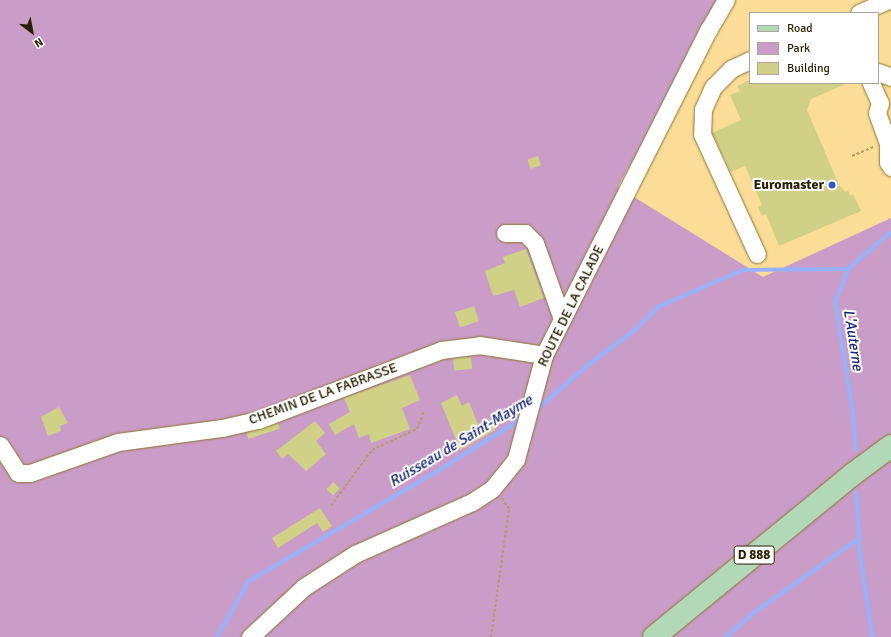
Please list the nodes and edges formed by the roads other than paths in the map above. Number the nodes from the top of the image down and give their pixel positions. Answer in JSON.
{"nodes":[{"id":1,"x":726,"y":0,"type":"edge"},
{"id":2,"x":888,"y":0,"type":"edge"},
{"id":3,"x":861,"y":12,"type":"edge"},
{"id":4,"x":749,"y":60,"type":"edge"},
{"id":5,"x":879,"y":72,"type":"edge"},
{"id":6,"x":891,"y":78,"type":"edge"},
{"id":7,"x":875,"y":87,"type":"edge"},
{"id":8,"x":891,"y":167,"type":"edge"},
{"id":9,"x":505,"y":233,"type":"dead end"},
{"id":10,"x":757,"y":254,"type":"dead end"},
{"id":11,"x":562,"y":319,"type":"junction"},
{"id":12,"x":544,"y":355,"type":"junction"},
{"id":13,"x":891,"y":438,"type":"edge"},
{"id":14,"x":0,"y":445,"type":"edge"},
{"id":15,"x":891,"y":446,"type":"edge"},
{"id":16,"x":853,"y":474,"type":"junction"},
{"id":17,"x":250,"y":637,"type":"edge"},
{"id":18,"x":654,"y":637,"type":"edge"}],
"edges":[{"from":1,"to":11,"type":"street","name":"ROUTE DE LA CALADE"},
{"from":2,"to":3,"type":"street"},
{"from":4,"to":10,"type":"street"},
{"from":5,"to":6,"type":"street"},
{"from":7,"to":8,"type":"street"},
{"from":9,"to":11,"type":"street"},
{"from":11,"to":12,"type":"street","name":"ROUTE DE LA CALADE"},
{"from":12,"to":14,"type":"street","name":"CHEMIN DE LA FABRASSE"},
{"from":12,"to":17,"type":"street","name":"ROUTE DE LA CALADE"},
{"from":13,"to":16,"type":"main road","number":"D 888"},
{"from":15,"to":16,"type":"main road","number":"D 888"},
{"from":16,"to":18,"type":"main road","number":"D 888"}]}
